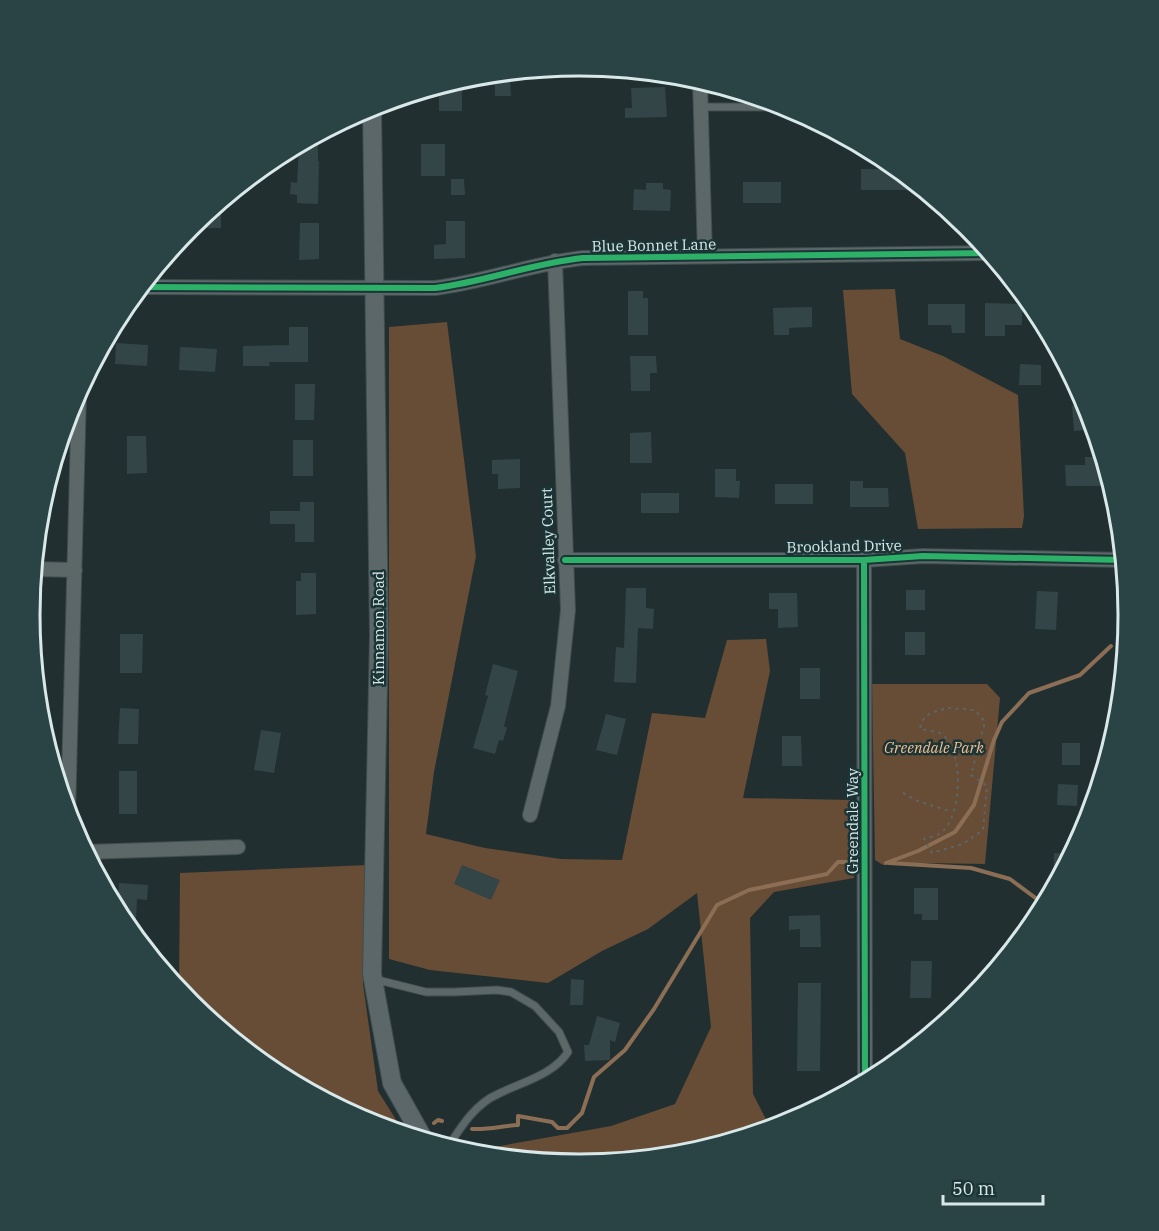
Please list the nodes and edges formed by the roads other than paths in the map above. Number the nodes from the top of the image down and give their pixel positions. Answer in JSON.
{"nodes":[{"id":1,"x":700,"y":91,"type":"edge"},
{"id":2,"x":701,"y":107,"type":"junction"},
{"id":3,"x":758,"y":107,"type":"edge"},
{"id":4,"x":372,"y":118,"type":"edge"},
{"id":5,"x":980,"y":254,"type":"edge"},
{"id":6,"x":705,"y":256,"type":"junction"},
{"id":7,"x":555,"y":261,"type":"junction"},
{"id":8,"x":152,"y":287,"type":"edge"},
{"id":9,"x":374,"y":288,"type":"junction"},
{"id":10,"x":78,"y":418,"type":"edge"},
{"id":11,"x":565,"y":560,"type":"junction"},
{"id":12,"x":864,"y":560,"type":"junction"},
{"id":13,"x":1115,"y":560,"type":"edge"},
{"id":14,"x":43,"y":569,"type":"edge"},
{"id":15,"x":75,"y":570,"type":"junction"},
{"id":16,"x":69,"y":788,"type":"edge"},
{"id":17,"x":530,"y":815,"type":"dead end"},
{"id":18,"x":238,"y":847,"type":"dead end"},
{"id":19,"x":95,"y":852,"type":"edge"},
{"id":20,"x":373,"y":979,"type":"junction"},
{"id":21,"x":866,"y":1072,"type":"edge"},
{"id":22,"x":418,"y":1130,"type":"edge"},
{"id":23,"x":453,"y":1139,"type":"edge"}],
"edges":[{"from":1,"to":2,"type":"street"},
{"from":2,"to":3,"type":"lane"},
{"from":2,"to":6,"type":"street"},
{"from":4,"to":9,"type":"main road","name":"Kinnamon Road"},
{"from":5,"to":6,"type":"street","name":"Blue Bonnet Lane"},
{"from":6,"to":7,"type":"street","name":"Blue Bonnet Lane"},
{"from":7,"to":9,"type":"street","name":"Blue Bonnet Lane"},
{"from":7,"to":11,"type":"street","name":"Elkvalley Court"},
{"from":8,"to":9,"type":"street","name":"Blue Bonnet Lane"},
{"from":9,"to":20,"type":"main road","name":"Kinnamon Road"},
{"from":10,"to":15,"type":"street"},
{"from":11,"to":12,"type":"street","name":"Brookland Drive"},
{"from":11,"to":17,"type":"street","name":"Elkvalley Court"},
{"from":12,"to":13,"type":"street","name":"Brookland Drive"},
{"from":12,"to":21,"type":"street","name":"Greendale Way"},
{"from":14,"to":15,"type":"street"},
{"from":15,"to":16,"type":"street"},
{"from":18,"to":19,"type":"street"},
{"from":20,"to":22,"type":"main road","name":"Kinnamon Road"},
{"from":20,"to":23,"type":"lane"}]}
